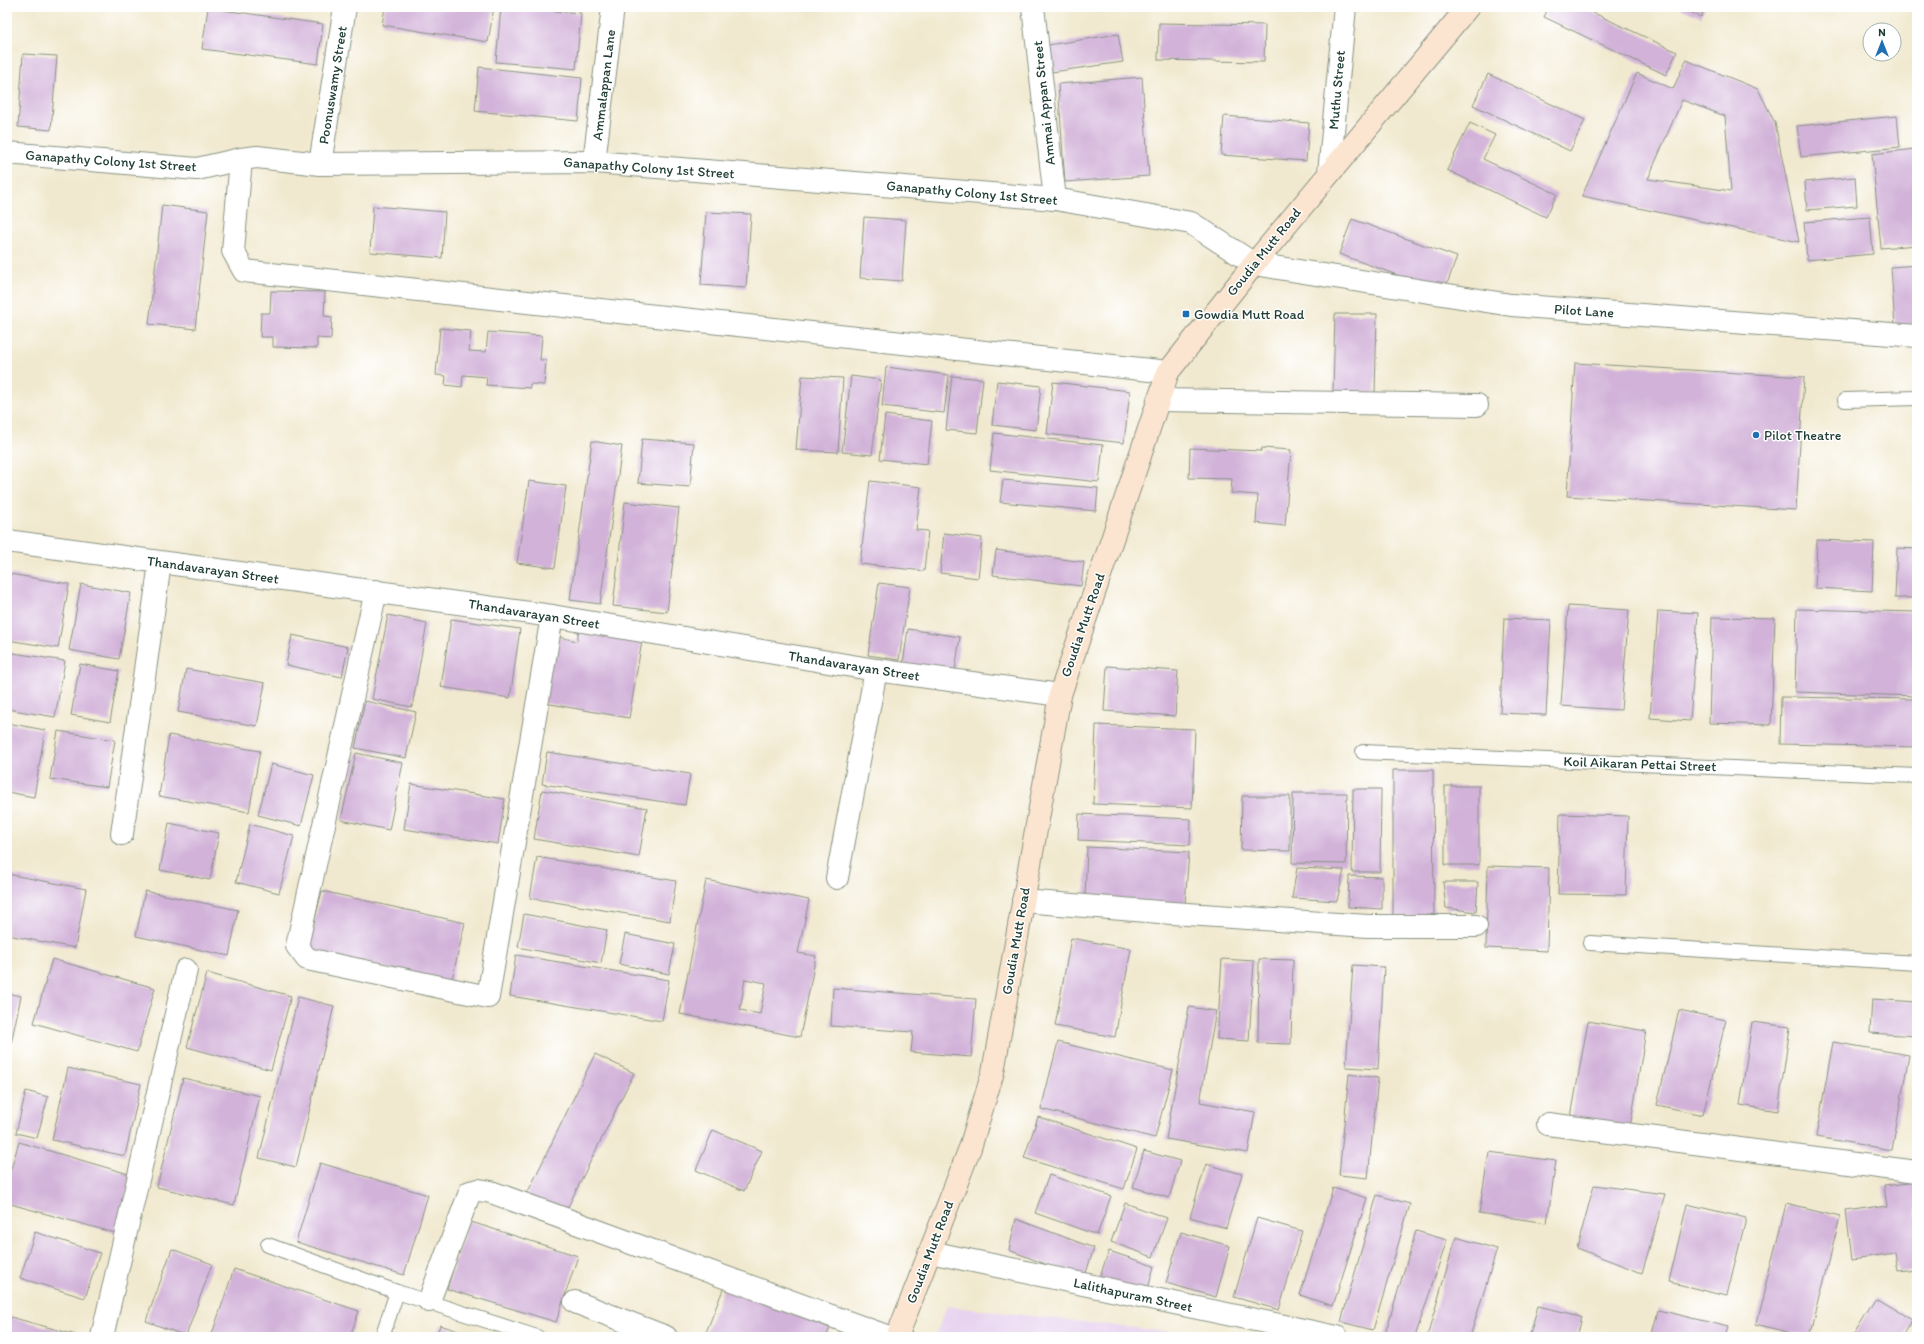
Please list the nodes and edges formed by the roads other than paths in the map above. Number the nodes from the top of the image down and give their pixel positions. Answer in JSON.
{"nodes":[{"id":1,"x":345,"y":7,"type":"edge"},
{"id":2,"x":613,"y":7,"type":"edge"},
{"id":3,"x":1033,"y":7,"type":"edge"},
{"id":4,"x":1345,"y":7,"type":"edge"},
{"id":5,"x":1468,"y":7,"type":"edge"},
{"id":6,"x":7,"y":152,"type":"edge"},
{"id":7,"x":241,"y":159,"type":"junction"},
{"id":8,"x":594,"y":162,"type":"junction"},
{"id":9,"x":320,"y":164,"type":"junction"},
{"id":10,"x":1329,"y":173,"type":"junction"},
{"id":11,"x":1054,"y":199,"type":"junction"},
{"id":12,"x":1254,"y":264,"type":"junction"},
{"id":13,"x":1917,"y":336,"type":"edge"},
{"id":14,"x":1168,"y":372,"type":"junction"},
{"id":15,"x":1917,"y":398,"type":"edge"},
{"id":16,"x":1158,"y":400,"type":"junction"},
{"id":17,"x":1845,"y":400,"type":"dead end"},
{"id":18,"x":1477,"y":405,"type":"dead end"},
{"id":19,"x":7,"y":541,"type":"edge"},
{"id":20,"x":160,"y":563,"type":"junction"},
{"id":21,"x":376,"y":591,"type":"junction"},
{"id":22,"x":552,"y":616,"type":"junction"},
{"id":23,"x":876,"y":670,"type":"junction"},
{"id":24,"x":1060,"y":695,"type":"junction"},
{"id":25,"x":1363,"y":752,"type":"dead end"},
{"id":26,"x":1917,"y":776,"type":"edge"},
{"id":27,"x":122,"y":834,"type":"dead end"},
{"id":28,"x":837,"y":878,"type":"dead end"},
{"id":29,"x":1023,"y":901,"type":"junction"},
{"id":30,"x":1476,"y":926,"type":"dead end"},
{"id":31,"x":1590,"y":943,"type":"dead end"},
{"id":32,"x":1917,"y":963,"type":"edge"},
{"id":33,"x":186,"y":970,"type":"dead end"},
{"id":34,"x":1548,"y":1124,"type":"dead end"},
{"id":35,"x":1917,"y":1172,"type":"edge"},
{"id":36,"x":268,"y":1245,"type":"dead end"},
{"id":37,"x":930,"y":1252,"type":"junction"},
{"id":38,"x":397,"y":1292,"type":"junction"},
{"id":39,"x":428,"y":1301,"type":"junction"},
{"id":40,"x":575,"y":1302,"type":"dead end"},
{"id":41,"x":102,"y":1337,"type":"edge"},
{"id":42,"x":382,"y":1337,"type":"edge"},
{"id":43,"x":537,"y":1337,"type":"edge"},
{"id":44,"x":666,"y":1337,"type":"edge"},
{"id":45,"x":889,"y":1337,"type":"edge"},
{"id":46,"x":896,"y":1337,"type":"edge"},
{"id":47,"x":1337,"y":1337,"type":"edge"}],
"edges":[{"from":1,"to":9,"type":"street","name":"Poonuswamy Street"},
{"from":2,"to":8,"type":"street","name":"Ammalappan Lane"},
{"from":3,"to":11,"type":"street","name":"Ammai Appan Street"},
{"from":4,"to":10,"type":"street","name":"Muthu Street"},
{"from":5,"to":10,"type":"main road","name":"Goudia Mutt Road"},
{"from":6,"to":7,"type":"street","name":"Ganapathy Colony 1st Street"},
{"from":7,"to":9,"type":"street","name":"Ganapathy Colony 1st Street"},
{"from":7,"to":14,"type":"street"},
{"from":8,"to":9,"type":"street","name":"Ganapathy Colony 1st Street"},
{"from":8,"to":11,"type":"street","name":"Ganapathy Colony 1st Street"},
{"from":10,"to":12,"type":"main road","name":"Goudia Mutt Road"},
{"from":11,"to":12,"type":"street","name":"Ganapathy Colony 1st Street"},
{"from":12,"to":13,"type":"street","name":"Pilot Lane"},
{"from":12,"to":14,"type":"main road","name":"Goudia Mutt Road"},
{"from":14,"to":16,"type":"main road","name":"Goudia Mutt Road"},
{"from":15,"to":17,"type":"lane"},
{"from":16,"to":18,"type":"street"},
{"from":16,"to":24,"type":"main road","name":"Goudia Mutt Road"},
{"from":19,"to":20,"type":"street","name":"Thandavarayan Street"},
{"from":20,"to":21,"type":"street","name":"Thandavarayan Street"},
{"from":20,"to":27,"type":"street"},
{"from":21,"to":22,"type":"street","name":"Thandavarayan Street"},
{"from":21,"to":22,"type":"street"},
{"from":22,"to":23,"type":"street","name":"Thandavarayan Street"},
{"from":23,"to":24,"type":"street","name":"Thandavarayan Street"},
{"from":23,"to":28,"type":"street"},
{"from":24,"to":29,"type":"main road","name":"Goudia Mutt Road"},
{"from":25,"to":26,"type":"lane","name":"Koil Aikaran Pettai Street"},
{"from":29,"to":30,"type":"street"},
{"from":29,"to":37,"type":"main road","name":"Goudia Mutt Road"},
{"from":31,"to":32,"type":"lane"},
{"from":33,"to":41,"type":"street"},
{"from":34,"to":35,"type":"street"},
{"from":36,"to":38,"type":"lane"},
{"from":37,"to":46,"type":"main road","name":"Goudia Mutt Road"},
{"from":37,"to":47,"type":"street","name":"Lalithapuram Street"},
{"from":38,"to":39,"type":"lane"},
{"from":38,"to":42,"type":"lane"},
{"from":39,"to":43,"type":"lane"},
{"from":39,"to":45,"type":"street"},
{"from":40,"to":44,"type":"street"}]}
